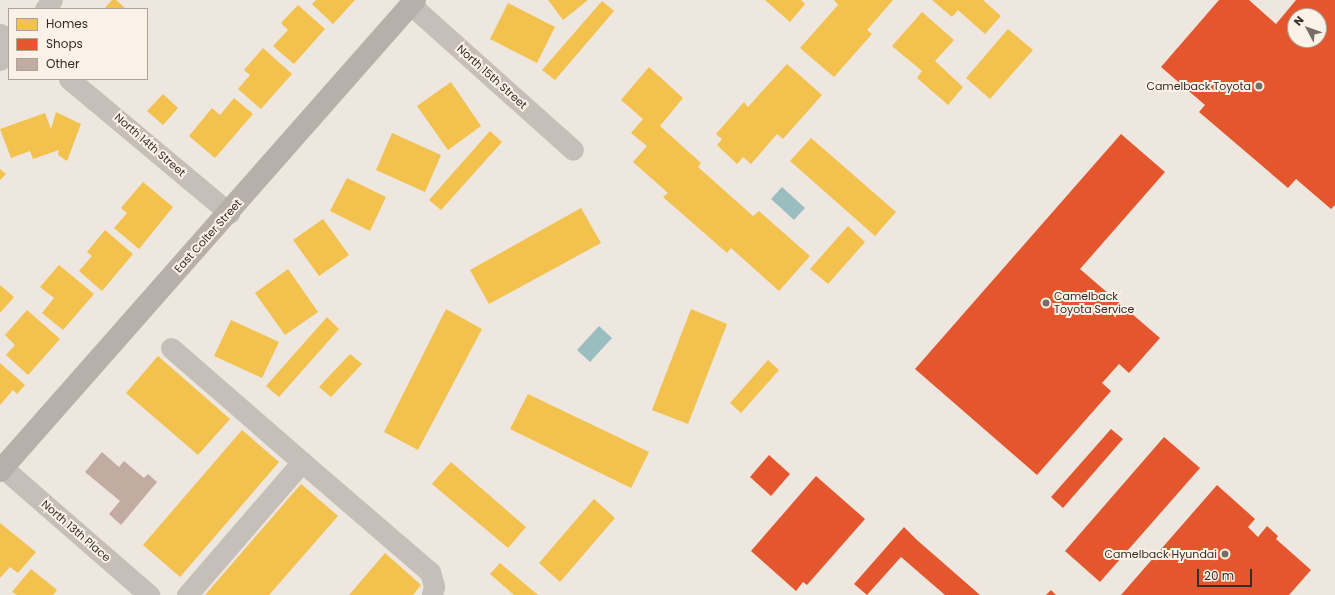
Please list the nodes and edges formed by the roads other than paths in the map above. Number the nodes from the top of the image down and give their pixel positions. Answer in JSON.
{"nodes":[{"id":1,"x":52,"y":0,"type":"edge"},
{"id":2,"x":413,"y":2,"type":"edge"},
{"id":3,"x":46,"y":8,"type":"edge"},
{"id":4,"x":8,"y":51,"type":"edge"},
{"id":5,"x":0,"y":60,"type":"edge"},
{"id":6,"x":70,"y":80,"type":"edge"},
{"id":7,"x":573,"y":150,"type":"dead end"},
{"id":8,"x":229,"y":213,"type":"junction"},
{"id":9,"x":171,"y":348,"type":"dead end"},
{"id":10,"x":302,"y":462,"type":"junction"},
{"id":11,"x":1,"y":469,"type":"edge"},
{"id":12,"x":149,"y":595,"type":"edge"},
{"id":13,"x":187,"y":595,"type":"edge"},
{"id":14,"x":432,"y":595,"type":"edge"}],
"edges":[{"from":1,"to":3,"type":"street"},
{"from":2,"to":7,"type":"street","name":"North 15th Street"},
{"from":2,"to":8,"type":"street","name":"East Colter Street"},
{"from":4,"to":5,"type":"street"},
{"from":6,"to":8,"type":"street","name":"North 14th Street"},
{"from":8,"to":11,"type":"street","name":"East Colter Street"},
{"from":9,"to":10,"type":"street"},
{"from":10,"to":13,"type":"street"},
{"from":10,"to":14,"type":"street"},
{"from":11,"to":12,"type":"street","name":"North 13th Place"}]}
